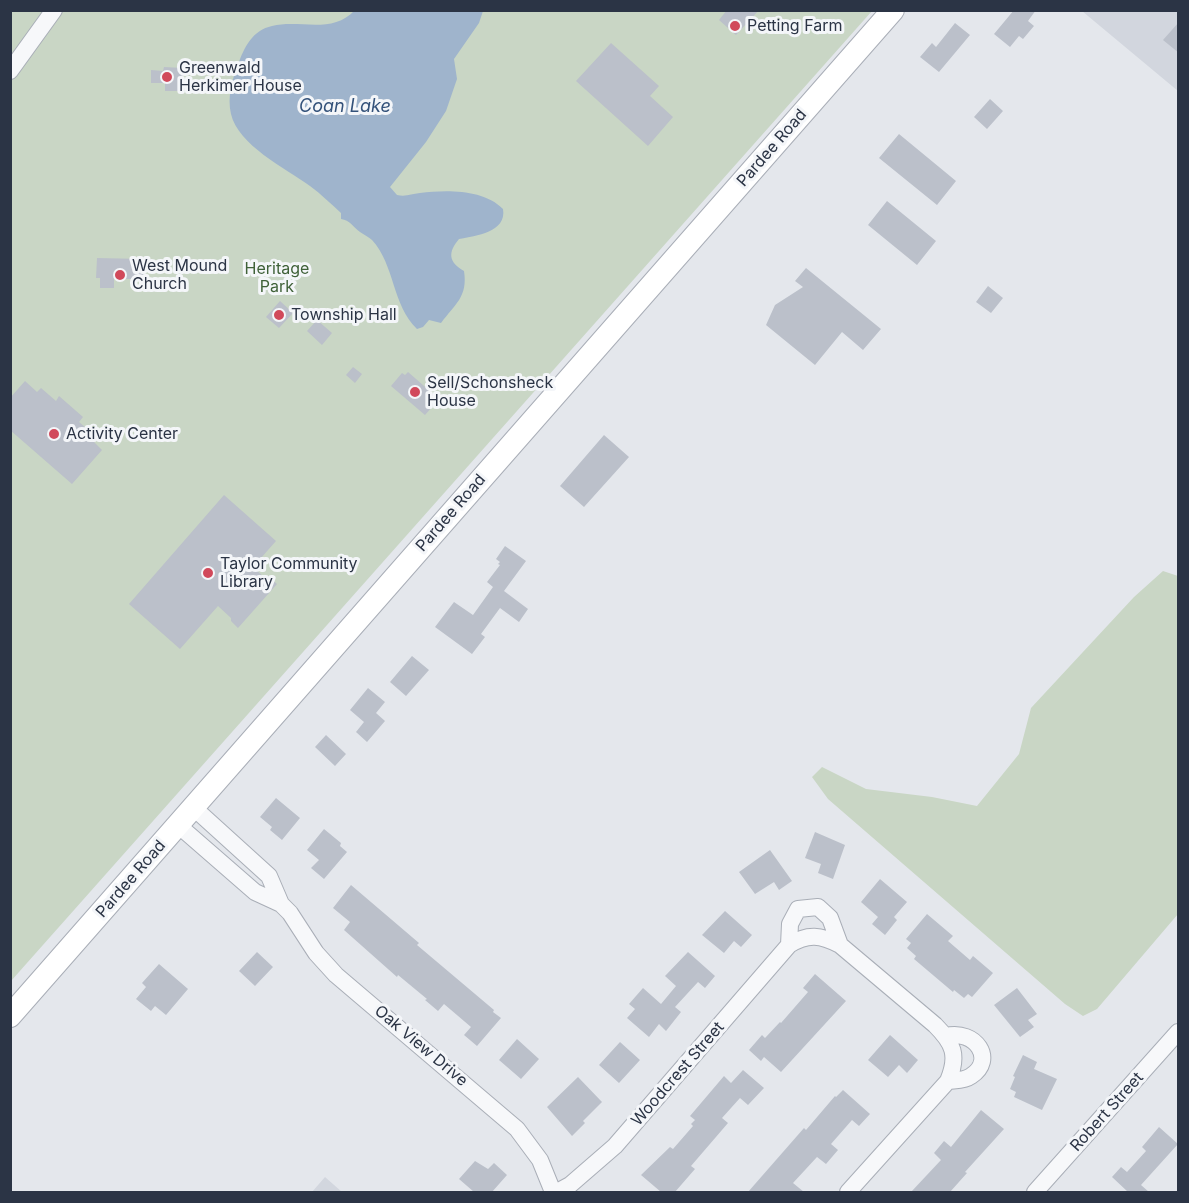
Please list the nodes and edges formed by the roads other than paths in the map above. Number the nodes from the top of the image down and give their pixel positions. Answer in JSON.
{"nodes":[{"id":1,"x":54,"y":10,"type":"edge"},
{"id":2,"x":893,"y":10,"type":"edge"},
{"id":3,"x":10,"y":71,"type":"edge"},
{"id":4,"x":194,"y":808,"type":"junction"},
{"id":5,"x":178,"y":825,"type":"junction"},
{"id":6,"x":281,"y":904,"type":"junction"},
{"id":7,"x":789,"y":945,"type":"junction"},
{"id":8,"x":840,"y":945,"type":"junction"},
{"id":9,"x":14,"y":1006,"type":"edge"},
{"id":10,"x":1179,"y":1032,"type":"edge"},
{"id":11,"x":946,"y":1036,"type":"junction"},
{"id":12,"x":948,"y":1081,"type":"junction"},
{"id":13,"x":553,"y":1192,"type":"edge"},
{"id":14,"x":557,"y":1192,"type":"edge"},
{"id":15,"x":848,"y":1192,"type":"edge"},
{"id":16,"x":1035,"y":1192,"type":"edge"}],
"edges":[{"from":1,"to":3,"type":"street"},
{"from":2,"to":4,"type":"main road","name":"Pardee Road"},
{"from":4,"to":5,"type":"main road","name":"Pardee Road"},
{"from":4,"to":6,"type":"street","name":"Oak View Drive"},
{"from":5,"to":6,"type":"street","name":"Oak View Drive"},
{"from":5,"to":9,"type":"main road","name":"Pardee Road"},
{"from":6,"to":13,"type":"street","name":"Oak View Drive"},
{"from":7,"to":8,"type":"street"},
{"from":7,"to":8,"type":"street"},
{"from":7,"to":14,"type":"street","name":"Woodcrest Street"},
{"from":8,"to":11,"type":"street"},
{"from":10,"to":16,"type":"street","name":"Robert Street"},
{"from":11,"to":12,"type":"street"},
{"from":11,"to":12,"type":"street"},
{"from":12,"to":15,"type":"street"}]}
